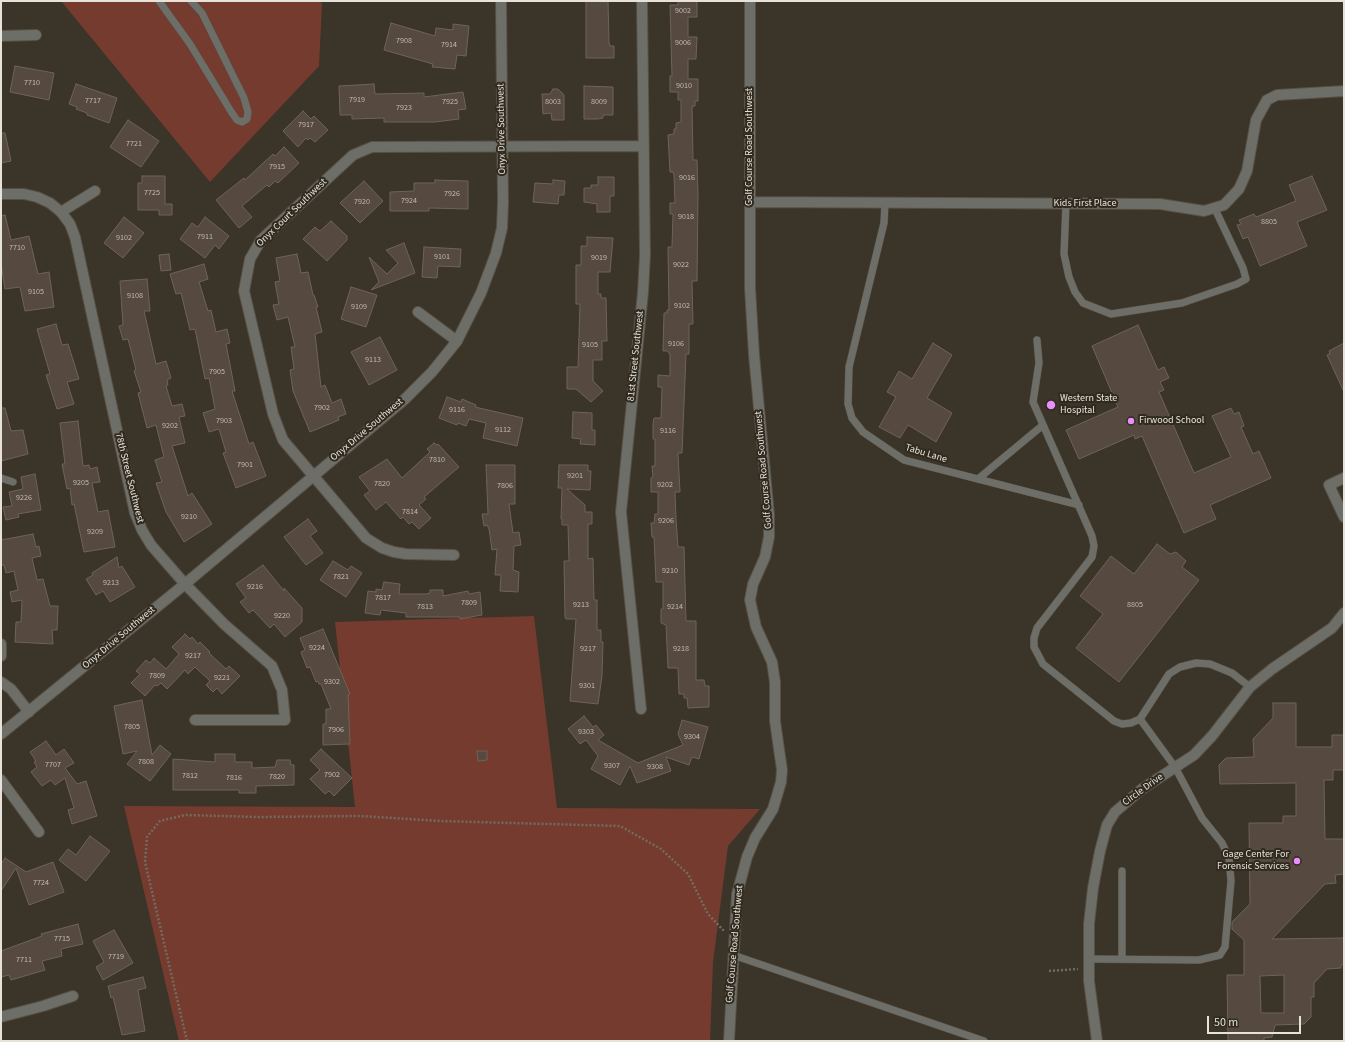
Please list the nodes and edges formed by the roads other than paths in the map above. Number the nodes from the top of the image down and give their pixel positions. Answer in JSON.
{"nodes":[{"id":1,"x":159,"y":1,"type":"edge"},
{"id":2,"x":191,"y":1,"type":"edge"},
{"id":3,"x":501,"y":1,"type":"edge"},
{"id":4,"x":642,"y":1,"type":"edge"},
{"id":5,"x":750,"y":1,"type":"edge"},
{"id":6,"x":36,"y":35,"type":"dead end"},
{"id":7,"x":1,"y":36,"type":"edge"},
{"id":8,"x":1344,"y":91,"type":"edge"},
{"id":9,"x":642,"y":146,"type":"junction"},
{"id":10,"x":502,"y":147,"type":"junction"},
{"id":11,"x":95,"y":191,"type":"dead end"},
{"id":12,"x":1,"y":194,"type":"edge"},
{"id":13,"x":750,"y":202,"type":"junction"},
{"id":14,"x":885,"y":204,"type":"junction"},
{"id":15,"x":1066,"y":204,"type":"junction"},
{"id":16,"x":1215,"y":209,"type":"junction"},
{"id":17,"x":61,"y":212,"type":"junction"},
{"id":18,"x":418,"y":312,"type":"dead end"},
{"id":19,"x":1037,"y":340,"type":"dead end"},
{"id":20,"x":456,"y":341,"type":"junction"},
{"id":21,"x":1043,"y":425,"type":"junction"},
{"id":22,"x":313,"y":475,"type":"junction"},
{"id":23,"x":1,"y":478,"type":"edge"},
{"id":24,"x":1344,"y":478,"type":"edge"},
{"id":25,"x":978,"y":479,"type":"junction"},
{"id":26,"x":12,"y":482,"type":"dead end"},
{"id":27,"x":1079,"y":506,"type":"junction"},
{"id":28,"x":1344,"y":517,"type":"edge"},
{"id":29,"x":454,"y":555,"type":"dead end"},
{"id":30,"x":185,"y":584,"type":"junction"},
{"id":31,"x":1344,"y":613,"type":"edge"},
{"id":32,"x":1,"y":644,"type":"edge"},
{"id":33,"x":1,"y":656,"type":"edge"},
{"id":34,"x":1,"y":682,"type":"edge"},
{"id":35,"x":1250,"y":687,"type":"junction"},
{"id":36,"x":641,"y":709,"type":"dead end"},
{"id":37,"x":30,"y":712,"type":"junction"},
{"id":38,"x":1140,"y":719,"type":"junction"},
{"id":39,"x":195,"y":720,"type":"dead end"},
{"id":40,"x":1,"y":734,"type":"edge"},
{"id":41,"x":1175,"y":767,"type":"junction"},
{"id":42,"x":1,"y":780,"type":"edge"},
{"id":43,"x":39,"y":832,"type":"dead end"},
{"id":44,"x":1122,"y":871,"type":"dead end"},
{"id":45,"x":733,"y":955,"type":"junction"},
{"id":46,"x":1122,"y":959,"type":"junction"},
{"id":47,"x":1089,"y":963,"type":"junction"},
{"id":48,"x":73,"y":996,"type":"dead end"},
{"id":49,"x":1,"y":1017,"type":"edge"},
{"id":50,"x":729,"y":1041,"type":"edge"},
{"id":51,"x":984,"y":1041,"type":"edge"},
{"id":52,"x":1097,"y":1041,"type":"edge"}],
"edges":[{"from":1,"to":2,"type":"lane"},
{"from":3,"to":10,"type":"street","name":"Onyx Drive Southwest"},
{"from":4,"to":9,"type":"street","name":"81st Street Southwest"},
{"from":5,"to":13,"type":"street","name":"Golf Course Road Southwest"},
{"from":6,"to":7,"type":"street"},
{"from":8,"to":16,"type":"street"},
{"from":9,"to":10,"type":"street","name":"Onyx Court Southwest"},
{"from":9,"to":36,"type":"street","name":"81st Street Southwest"},
{"from":10,"to":20,"type":"street","name":"Onyx Drive Southwest"},
{"from":10,"to":22,"type":"street","name":"Onyx Court Southwest"},
{"from":11,"to":17,"type":"street"},
{"from":12,"to":17,"type":"street"},
{"from":13,"to":14,"type":"street","name":"Kids First Place"},
{"from":13,"to":45,"type":"street","name":"Golf Course Road Southwest"},
{"from":14,"to":15,"type":"street","name":"Kids First Place"},
{"from":14,"to":25,"type":"lane","name":"Tabu Lane"},
{"from":15,"to":16,"type":"street","name":"Kids First Place"},
{"from":15,"to":16,"type":"lane"},
{"from":17,"to":30,"type":"street","name":"78th Street Southwest"},
{"from":18,"to":20,"type":"street"},
{"from":19,"to":21,"type":"lane"},
{"from":20,"to":22,"type":"street","name":"Onyx Drive Southwest"},
{"from":21,"to":25,"type":"lane"},
{"from":21,"to":27,"type":"lane"},
{"from":22,"to":29,"type":"street","name":"Onyx Court Southwest"},
{"from":22,"to":30,"type":"street","name":"Onyx Drive Southwest"},
{"from":23,"to":26,"type":"lane"},
{"from":24,"to":28,"type":"street"},
{"from":25,"to":27,"type":"lane","name":"Tabu Lane"},
{"from":27,"to":38,"type":"lane"},
{"from":30,"to":37,"type":"street","name":"Onyx Drive Southwest"},
{"from":30,"to":39,"type":"street","name":"78th Street Southwest"},
{"from":31,"to":35,"type":"street","name":"Circle Drive"},
{"from":32,"to":33,"type":"street"},
{"from":34,"to":37,"type":"street"},
{"from":35,"to":38,"type":"lane"},
{"from":35,"to":41,"type":"street","name":"Circle Drive"},
{"from":37,"to":40,"type":"street","name":"Onyx Drive Southwest"},
{"from":38,"to":41,"type":"lane"},
{"from":41,"to":46,"type":"lane"},
{"from":41,"to":47,"type":"street","name":"Circle Drive"},
{"from":42,"to":43,"type":"street"},
{"from":44,"to":46,"type":"lane"},
{"from":45,"to":50,"type":"street","name":"Golf Course Road Southwest"},
{"from":45,"to":51,"type":"lane"},
{"from":46,"to":47,"type":"lane"},
{"from":47,"to":52,"type":"street","name":"Circle Drive"},
{"from":48,"to":49,"type":"street"}]}
